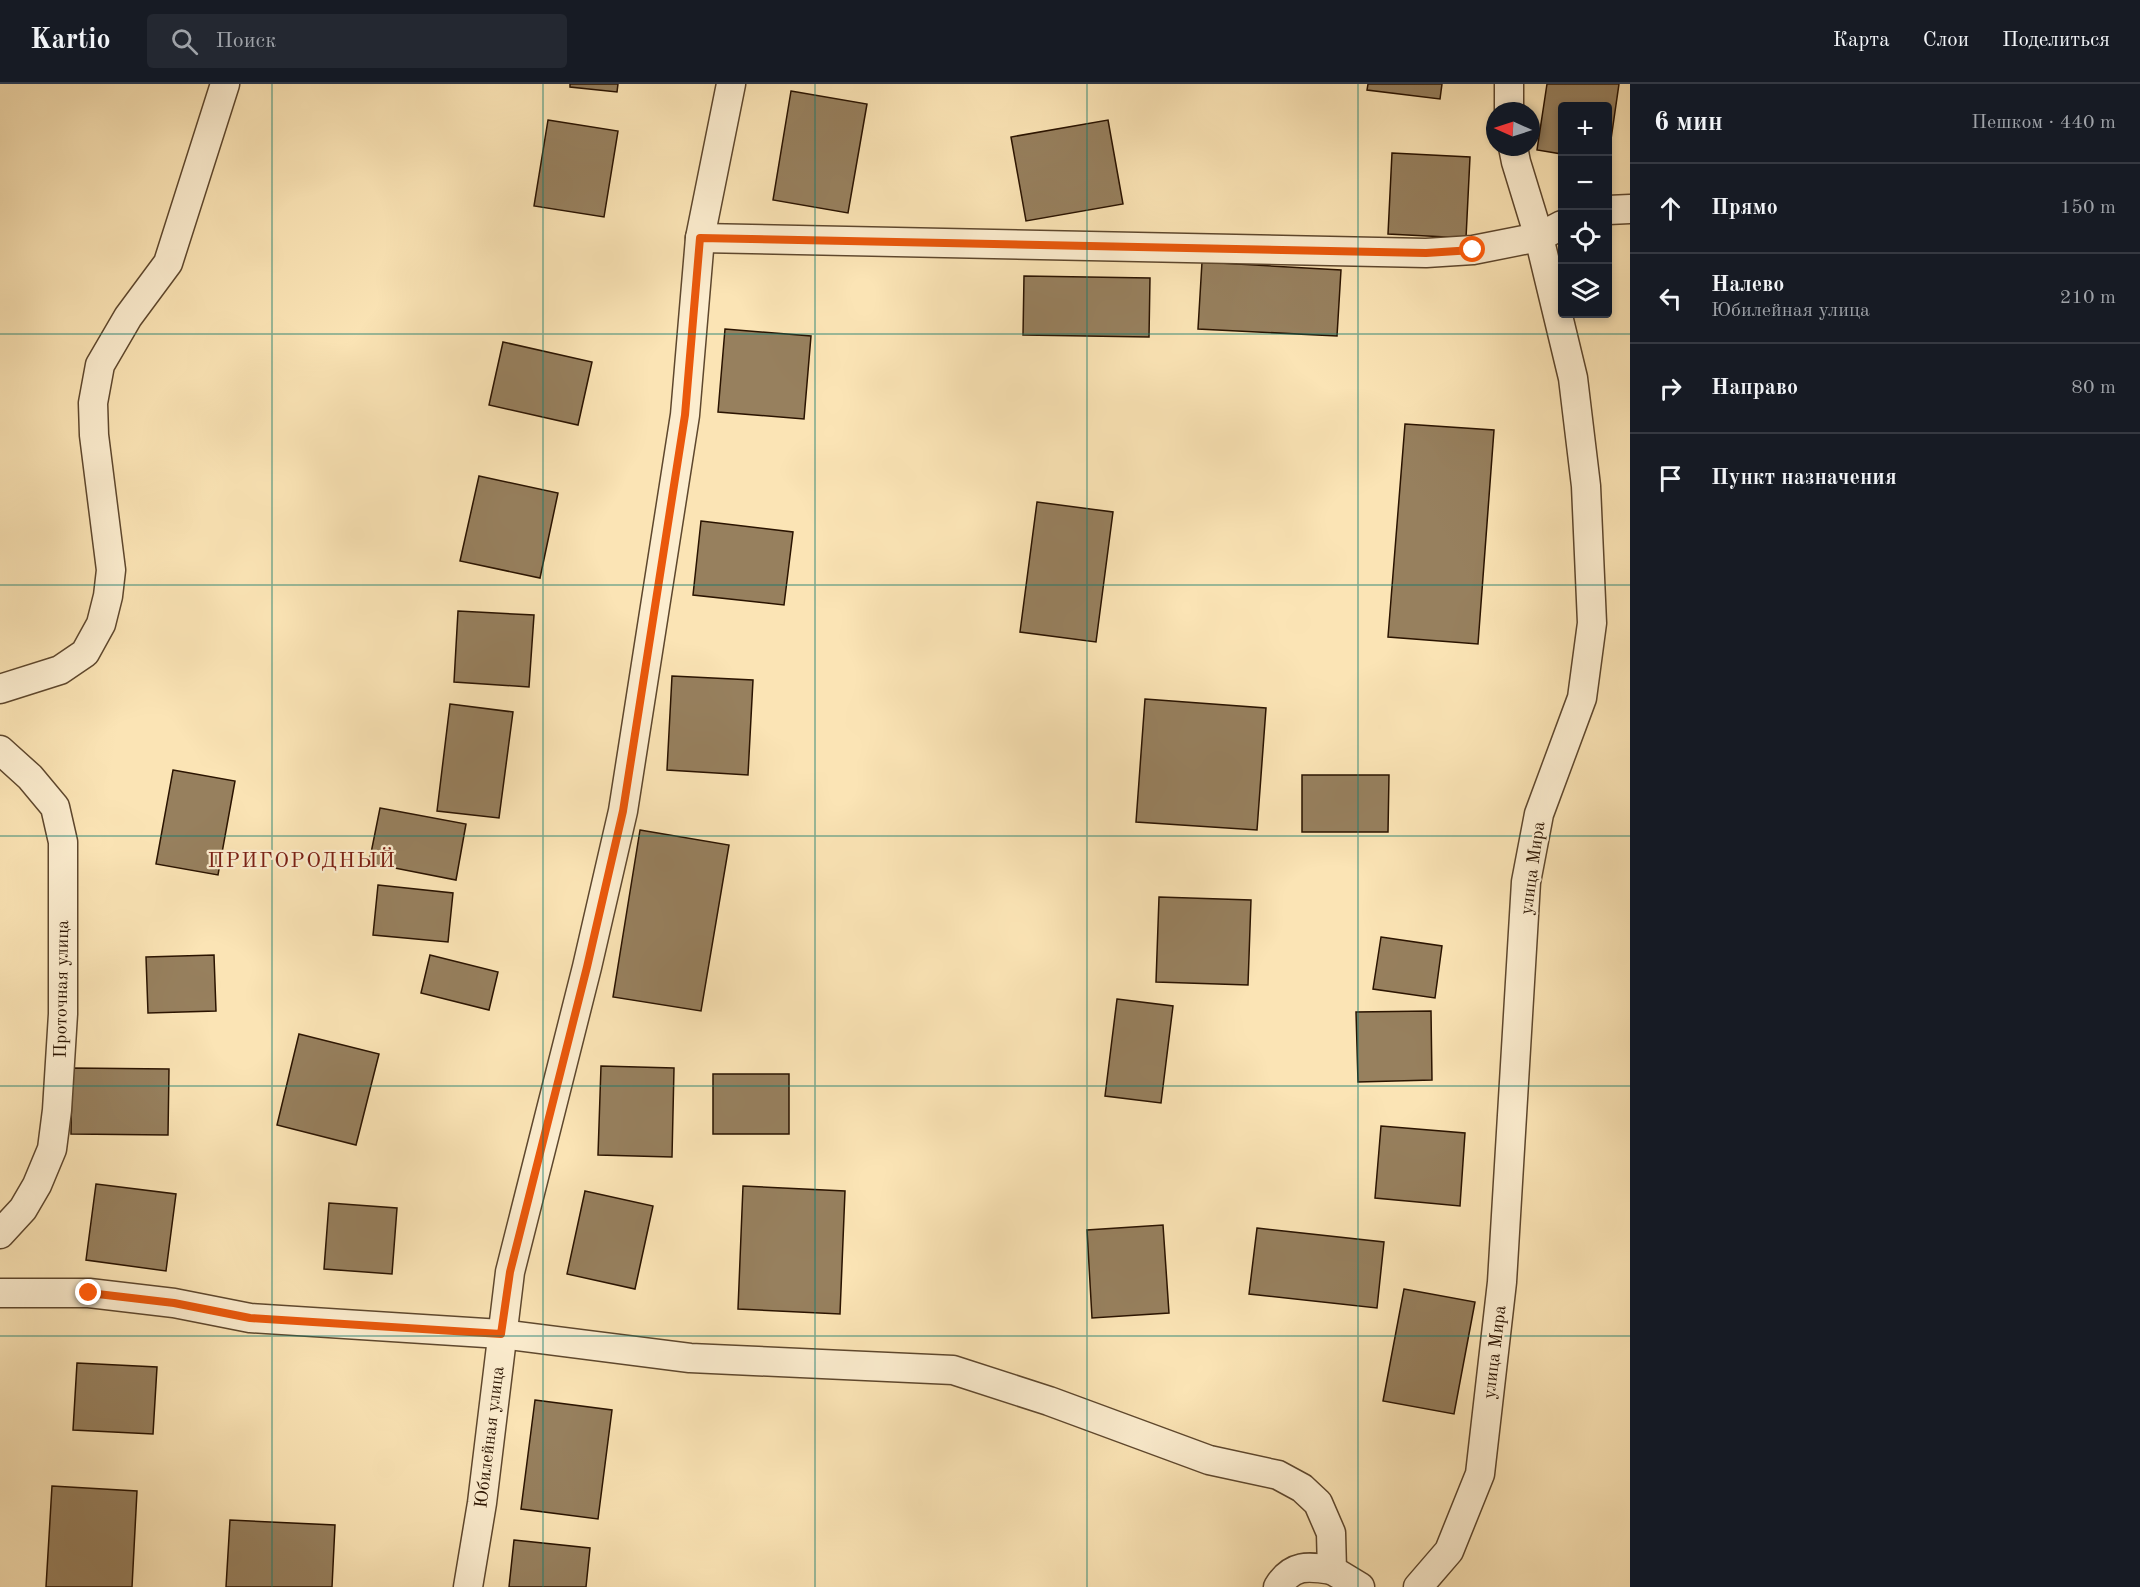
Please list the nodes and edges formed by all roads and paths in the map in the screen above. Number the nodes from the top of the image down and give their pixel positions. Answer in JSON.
{"nodes":[{"id":1,"x":225,"y":84,"type":"edge"},
{"id":2,"x":731,"y":84,"type":"edge"},
{"id":3,"x":1509,"y":84,"type":"edge"},
{"id":4,"x":1509,"y":102,"type":"edge"},
{"id":5,"x":1515,"y":156,"type":"edge"},
{"id":6,"x":1630,"y":209,"type":"edge"},
{"id":7,"x":1612,"y":210,"type":"edge"},
{"id":8,"x":1551,"y":231,"type":"edge"},
{"id":9,"x":700,"y":238,"type":"junction"},
{"id":10,"x":0,"y":689,"type":"edge"},
{"id":11,"x":0,"y":750,"type":"edge"},
{"id":12,"x":0,"y":1234,"type":"edge"},
{"id":13,"x":0,"y":1293,"type":"edge"},
{"id":14,"x":501,"y":1334,"type":"junction"},
{"id":15,"x":1332,"y":1570,"type":"junction"},
{"id":16,"x":468,"y":1587,"type":"edge"},
{"id":17,"x":1278,"y":1587,"type":"edge"},
{"id":18,"x":1360,"y":1587,"type":"edge"},
{"id":19,"x":1418,"y":1587,"type":"edge"}],
"edges":[{"from":1,"to":10,"type":"street"},
{"from":2,"to":9,"type":"street","name":"Юбилейная улица"},
{"from":3,"to":4,"type":"street"},
{"from":5,"to":8,"type":"street","name":"улица Мира"},
{"from":6,"to":7,"type":"street"},
{"from":8,"to":9,"type":"street"},
{"from":8,"to":19,"type":"street","name":"улица Мира"},
{"from":9,"to":14,"type":"street","name":"Юбилейная улица"},
{"from":11,"to":12,"type":"street","name":"Проточная улица"},
{"from":13,"to":14,"type":"street"},
{"from":14,"to":15,"type":"street"},
{"from":14,"to":16,"type":"street","name":"Юбилейная улица"},
{"from":15,"to":17,"type":"street"},
{"from":15,"to":18,"type":"street"}]}
